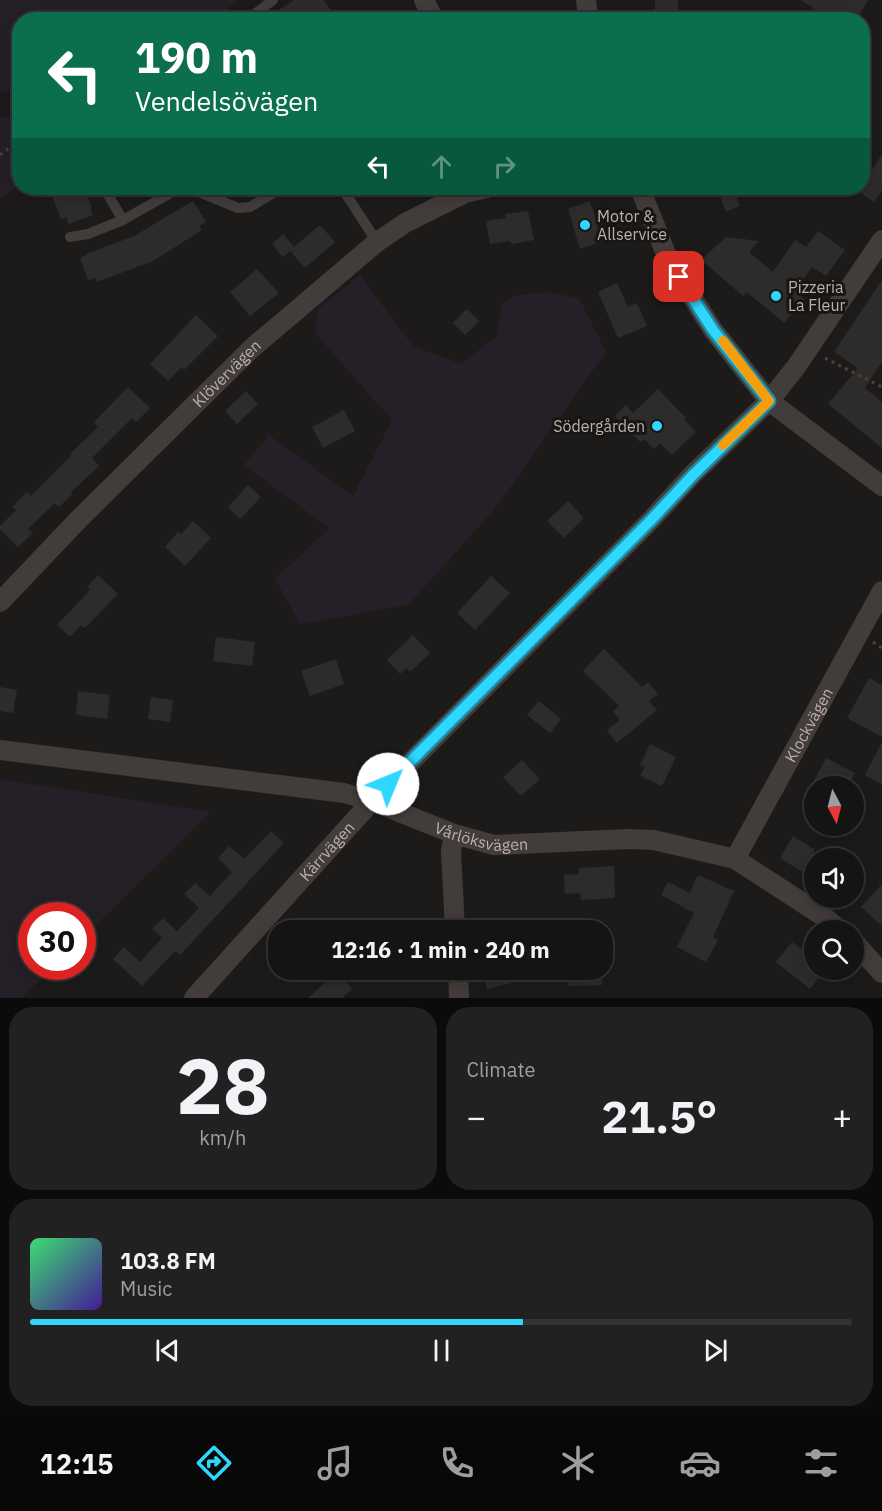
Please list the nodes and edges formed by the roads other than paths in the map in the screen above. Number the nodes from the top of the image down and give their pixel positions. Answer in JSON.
{"nodes":[{"id":1,"x":273,"y":0,"type":"edge"},
{"id":2,"x":257,"y":12,"type":"edge"},
{"id":3,"x":108,"y":195,"type":"edge"},
{"id":4,"x":167,"y":195,"type":"edge"},
{"id":5,"x":206,"y":195,"type":"edge"},
{"id":6,"x":270,"y":195,"type":"edge"},
{"id":7,"x":347,"y":195,"type":"edge"},
{"id":8,"x":461,"y":195,"type":"edge"},
{"id":9,"x":643,"y":195,"type":"edge"},
{"id":10,"x":123,"y":220,"type":"junction"},
{"id":11,"x":70,"y":237,"type":"dead end"},
{"id":12,"x":882,"y":240,"type":"edge"},
{"id":13,"x":377,"y":242,"type":"junction"},
{"id":14,"x":769,"y":401,"type":"junction"},
{"id":15,"x":882,"y":486,"type":"edge"},
{"id":16,"x":882,"y":591,"type":"edge"},
{"id":17,"x":0,"y":602,"type":"edge"},
{"id":18,"x":0,"y":750,"type":"edge"},
{"id":19,"x":372,"y":801,"type":"junction"},
{"id":20,"x":454,"y":834,"type":"junction"},
{"id":21,"x":735,"y":859,"type":"junction"},
{"id":22,"x":454,"y":920,"type":"edge"},
{"id":23,"x":828,"y":920,"type":"edge"},
{"id":24,"x":864,"y":953,"type":"edge"},
{"id":25,"x":882,"y":973,"type":"edge"},
{"id":26,"x":458,"y":980,"type":"edge"},
{"id":27,"x":194,"y":998,"type":"edge"},
{"id":28,"x":459,"y":998,"type":"edge"}],
"edges":[{"from":1,"to":2,"type":"lane"},
{"from":3,"to":10,"type":"lane"},
{"from":4,"to":10,"type":"lane"},
{"from":5,"to":6,"type":"lane"},
{"from":7,"to":13,"type":"lane"},
{"from":8,"to":13,"type":"street","name":"Klövervägen"},
{"from":9,"to":14,"type":"street"},
{"from":10,"to":11,"type":"lane"},
{"from":12,"to":14,"type":"street","name":"Kärrvägen"},
{"from":13,"to":17,"type":"street","name":"Klövervägen"},
{"from":14,"to":15,"type":"street"},
{"from":14,"to":19,"type":"street","name":"Kärrvägen"},
{"from":16,"to":21,"type":"street","name":"Klockvägen"},
{"from":18,"to":19,"type":"street","name":"Vårlöksvägen"},
{"from":19,"to":20,"type":"street","name":"Vårlöksvägen"},
{"from":19,"to":27,"type":"street","name":"Kärrvägen"},
{"from":20,"to":21,"type":"street","name":"Vårlöksvägen"},
{"from":20,"to":22,"type":"street"},
{"from":21,"to":23,"type":"street","name":"Vårlöksvägen"},
{"from":24,"to":25,"type":"street"},
{"from":26,"to":28,"type":"street"}]}
